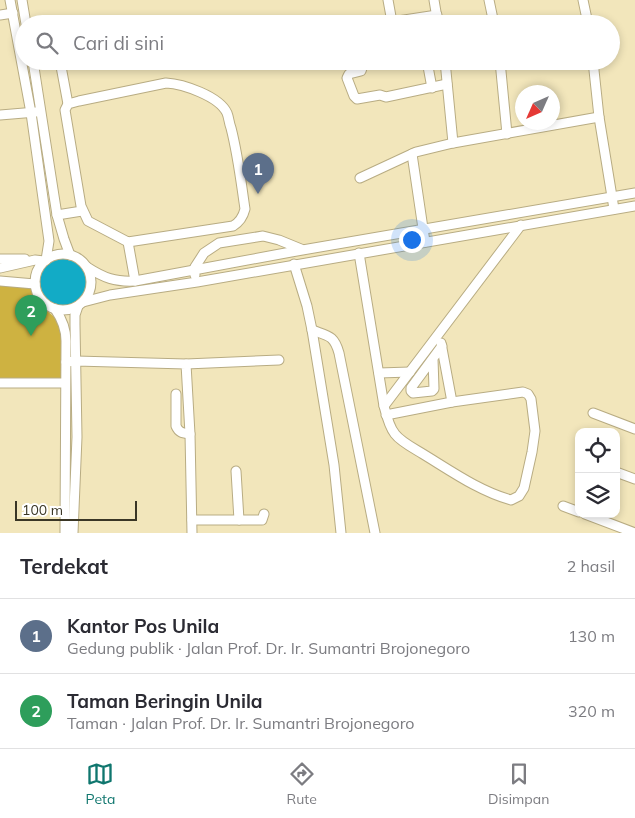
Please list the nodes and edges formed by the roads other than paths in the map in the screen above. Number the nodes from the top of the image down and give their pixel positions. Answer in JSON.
{"nodes":[{"id":1,"x":10,"y":0,"type":"edge"},
{"id":2,"x":22,"y":0,"type":"edge"},
{"id":3,"x":388,"y":0,"type":"edge"},
{"id":4,"x":434,"y":0,"type":"edge"},
{"id":5,"x":489,"y":0,"type":"edge"},
{"id":6,"x":583,"y":0,"type":"edge"},
{"id":7,"x":13,"y":13,"type":"junction"},
{"id":8,"x":0,"y":15,"type":"edge"},
{"id":9,"x":24,"y":15,"type":"edge"},
{"id":10,"x":391,"y":15,"type":"edge"},
{"id":11,"x":437,"y":15,"type":"edge"},
{"id":12,"x":492,"y":15,"type":"edge"},
{"id":13,"x":586,"y":15,"type":"edge"},
{"id":14,"x":15,"y":25,"type":"edge"},
{"id":15,"x":23,"y":70,"type":"edge"},
{"id":16,"x":34,"y":70,"type":"edge"},
{"id":17,"x":62,"y":70,"type":"edge"},
{"id":18,"x":361,"y":70,"type":"edge"},
{"id":19,"x":429,"y":70,"type":"edge"},
{"id":20,"x":447,"y":70,"type":"edge"},
{"id":21,"x":501,"y":70,"type":"edge"},
{"id":22,"x":594,"y":70,"type":"edge"},
{"id":23,"x":446,"y":84,"type":"junction"},
{"id":24,"x":432,"y":88,"type":"junction"},
{"id":25,"x":68,"y":104,"type":"junction"},
{"id":26,"x":41,"y":112,"type":"junction"},
{"id":27,"x":30,"y":113,"type":"junction"},
{"id":28,"x":0,"y":115,"type":"edge"},
{"id":29,"x":599,"y":117,"type":"junction"},
{"id":30,"x":507,"y":134,"type":"junction"},
{"id":31,"x":452,"y":143,"type":"junction"},
{"id":32,"x":412,"y":154,"type":"junction"},
{"id":33,"x":360,"y":178,"type":"dead end"},
{"id":34,"x":635,"y":193,"type":"edge"},
{"id":35,"x":612,"y":196,"type":"junction"},
{"id":36,"x":635,"y":206,"type":"edge"},
{"id":37,"x":614,"y":210,"type":"junction"},
{"id":38,"x":82,"y":211,"type":"junction"},
{"id":39,"x":57,"y":215,"type":"junction"},
{"id":40,"x":521,"y":225,"type":"junction"},
{"id":41,"x":424,"y":229,"type":"junction"},
{"id":42,"x":128,"y":242,"type":"junction"},
{"id":43,"x":425,"y":242,"type":"junction"},
{"id":44,"x":304,"y":250,"type":"junction"},
{"id":45,"x":359,"y":253,"type":"junction"},
{"id":46,"x":70,"y":255,"type":"junction"},
{"id":47,"x":0,"y":258,"type":"edge"},
{"id":48,"x":42,"y":260,"type":"junction"},
{"id":49,"x":294,"y":264,"type":"junction"},
{"id":50,"x":87,"y":267,"type":"junction"},
{"id":51,"x":0,"y":268,"type":"edge"},
{"id":52,"x":198,"y":270,"type":"junction"},
{"id":53,"x":136,"y":281,"type":"junction"},
{"id":54,"x":0,"y":282,"type":"edge"},
{"id":55,"x":197,"y":282,"type":"junction"},
{"id":56,"x":35,"y":284,"type":"junction"},
{"id":57,"x":80,"y":304,"type":"junction"},
{"id":58,"x":56,"y":309,"type":"junction"},
{"id":59,"x":312,"y":330,"type":"junction"},
{"id":60,"x":438,"y":335,"type":"junction"},
{"id":61,"x":442,"y":346,"type":"junction"},
{"id":62,"x":433,"y":359,"type":"dead end"},
{"id":63,"x":280,"y":360,"type":"dead end"},
{"id":64,"x":71,"y":362,"type":"junction"},
{"id":65,"x":186,"y":364,"type":"junction"},
{"id":66,"x":379,"y":372,"type":"junction"},
{"id":67,"x":410,"y":372,"type":"junction"},
{"id":68,"x":0,"y":383,"type":"edge"},
{"id":69,"x":65,"y":383,"type":"junction"},
{"id":70,"x":176,"y":394,"type":"dead end"},
{"id":71,"x":452,"y":402,"type":"junction"},
{"id":72,"x":385,"y":410,"type":"junction"},
{"id":73,"x":593,"y":413,"type":"dead end"},
{"id":74,"x":635,"y":429,"type":"edge"},
{"id":75,"x":190,"y":434,"type":"junction"},
{"id":76,"x":65,"y":463,"type":"junction"},
{"id":77,"x":76,"y":463,"type":"junction"},
{"id":78,"x":236,"y":472,"type":"dead end"},
{"id":79,"x":619,"y":473,"type":"edge"},
{"id":80,"x":635,"y":479,"type":"edge"},
{"id":81,"x":564,"y":506,"type":"dead end"},
{"id":82,"x":575,"y":510,"type":"edge"},
{"id":83,"x":264,"y":514,"type":"dead end"},
{"id":84,"x":596,"y":518,"type":"edge"},
{"id":85,"x":192,"y":520,"type":"junction"},
{"id":86,"x":239,"y":520,"type":"junction"},
{"id":87,"x":633,"y":531,"type":"edge"},
{"id":88,"x":65,"y":533,"type":"edge"},
{"id":89,"x":73,"y":533,"type":"edge"},
{"id":90,"x":192,"y":533,"type":"edge"},
{"id":91,"x":341,"y":533,"type":"edge"},
{"id":92,"x":375,"y":533,"type":"edge"}],
"edges":[{"from":1,"to":7,"type":"street"},
{"from":2,"to":9,"type":"street"},
{"from":3,"to":10,"type":"street"},
{"from":4,"to":11,"type":"street"},
{"from":5,"to":12,"type":"street"},
{"from":6,"to":13,"type":"street"},
{"from":7,"to":8,"type":"street"},
{"from":7,"to":14,"type":"street"},
{"from":15,"to":27,"type":"street"},
{"from":16,"to":26,"type":"street"},
{"from":17,"to":25,"type":"street"},
{"from":18,"to":24,"type":"street"},
{"from":19,"to":24,"type":"street"},
{"from":20,"to":23,"type":"street"},
{"from":21,"to":30,"type":"street"},
{"from":22,"to":29,"type":"street"},
{"from":23,"to":24,"type":"street"},
{"from":23,"to":31,"type":"street"},
{"from":25,"to":38,"type":"street"},
{"from":25,"to":42,"type":"street"},
{"from":26,"to":27,"type":"street"},
{"from":26,"to":39,"type":"street"},
{"from":27,"to":28,"type":"street"},
{"from":27,"to":48,"type":"street"},
{"from":29,"to":30,"type":"street"},
{"from":29,"to":35,"type":"street"},
{"from":30,"to":31,"type":"street"},
{"from":31,"to":32,"type":"street"},
{"from":32,"to":33,"type":"street"},
{"from":32,"to":41,"type":"street"},
{"from":34,"to":35,"type":"street"},
{"from":35,"to":37,"type":"street"},
{"from":35,"to":41,"type":"street"},
{"from":36,"to":37,"type":"street"},
{"from":37,"to":40,"type":"street"},
{"from":38,"to":39,"type":"street"},
{"from":38,"to":42,"type":"street"},
{"from":39,"to":46,"type":"street"},
{"from":40,"to":43,"type":"street"},
{"from":40,"to":60,"type":"street"},
{"from":41,"to":43,"type":"street"},
{"from":41,"to":44,"type":"street"},
{"from":42,"to":53,"type":"street"},
{"from":43,"to":45,"type":"street"},
{"from":44,"to":52,"type":"street"},
{"from":44,"to":52,"type":"street"},
{"from":45,"to":49,"type":"street"},
{"from":45,"to":66,"type":"street"},
{"from":46,"to":48,"type":"street"},
{"from":46,"to":50,"type":"street"},
{"from":47,"to":48,"type":"street"},
{"from":48,"to":51,"type":"street"},
{"from":48,"to":56,"type":"street"},
{"from":49,"to":55,"type":"street"},
{"from":49,"to":59,"type":"street"},
{"from":50,"to":53,"type":"street"},
{"from":50,"to":57,"type":"street"},
{"from":52,"to":53,"type":"street"},
{"from":52,"to":55,"type":"street"},
{"from":54,"to":56,"type":"street"},
{"from":55,"to":57,"type":"street"},
{"from":56,"to":58,"type":"street"},
{"from":57,"to":58,"type":"street"},
{"from":57,"to":64,"type":"street"},
{"from":58,"to":64,"type":"street"},
{"from":59,"to":91,"type":"street"},
{"from":59,"to":92,"type":"street"},
{"from":60,"to":61,"type":"street"},
{"from":60,"to":67,"type":"street"},
{"from":61,"to":62,"type":"street"},
{"from":61,"to":71,"type":"street"},
{"from":63,"to":65,"type":"street"},
{"from":64,"to":65,"type":"street"},
{"from":64,"to":69,"type":"street"},
{"from":64,"to":77,"type":"street"},
{"from":65,"to":75,"type":"street"},
{"from":66,"to":67,"type":"street"},
{"from":66,"to":72,"type":"street"},
{"from":67,"to":72,"type":"street"},
{"from":68,"to":69,"type":"street"},
{"from":69,"to":76,"type":"street"},
{"from":70,"to":75,"type":"street"},
{"from":71,"to":72,"type":"street"},
{"from":71,"to":72,"type":"street"},
{"from":73,"to":74,"type":"street"},
{"from":75,"to":85,"type":"street"},
{"from":76,"to":77,"type":"street"},
{"from":76,"to":88,"type":"street"},
{"from":77,"to":89,"type":"street"},
{"from":78,"to":86,"type":"street"},
{"from":79,"to":80,"type":"street"},
{"from":81,"to":82,"type":"street"},
{"from":83,"to":86,"type":"street"},
{"from":84,"to":87,"type":"street"},
{"from":85,"to":86,"type":"street"},
{"from":85,"to":90,"type":"street"}]}
